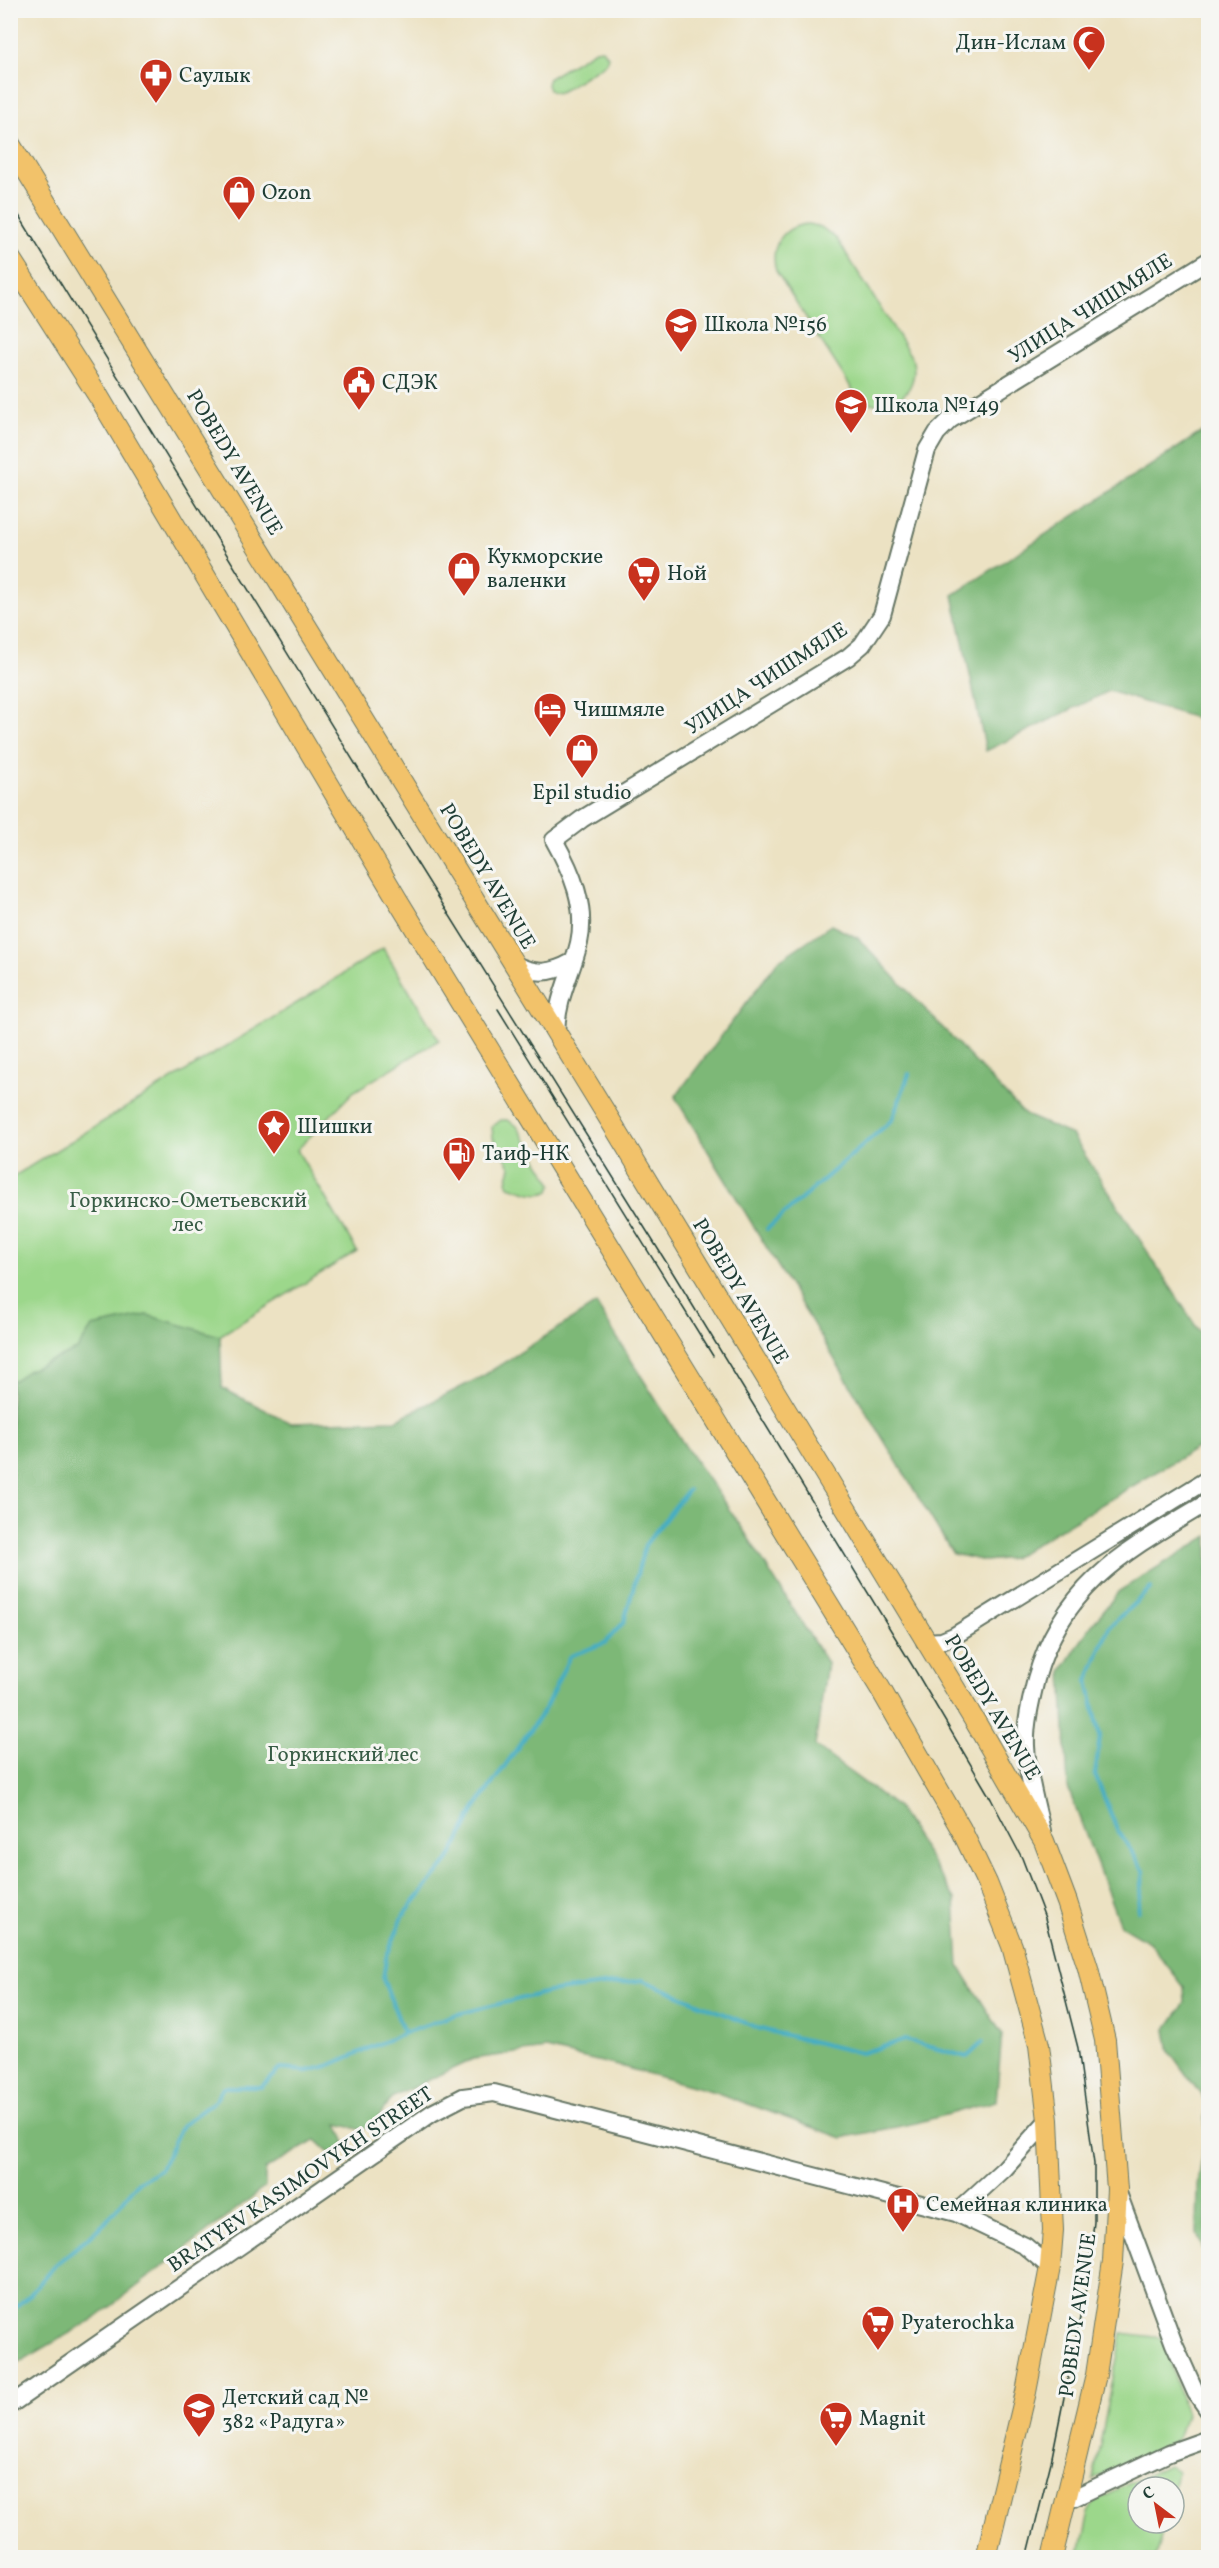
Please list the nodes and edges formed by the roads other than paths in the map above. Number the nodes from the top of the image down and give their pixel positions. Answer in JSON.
{"nodes":[{"id":1,"x":10,"y":144,"type":"edge"},
{"id":2,"x":10,"y":258,"type":"edge"},
{"id":3,"x":1209,"y":261,"type":"edge"},
{"id":4,"x":572,"y":962,"type":"junction"},
{"id":5,"x":514,"y":964,"type":"junction"},
{"id":6,"x":556,"y":1033,"type":"junction"},
{"id":7,"x":1209,"y":1479,"type":"edge"},
{"id":8,"x":1209,"y":1502,"type":"edge"},
{"id":9,"x":925,"y":1642,"type":"junction"},
{"id":10,"x":1044,"y":1841,"type":"junction"},
{"id":11,"x":1048,"y":2120,"type":"junction"},
{"id":12,"x":1117,"y":2189,"type":"junction"},
{"id":13,"x":956,"y":2213,"type":"junction"},
{"id":14,"x":1050,"y":2268,"type":"junction"},
{"id":15,"x":10,"y":2405,"type":"edge"},
{"id":16,"x":1209,"y":2410,"type":"edge"},
{"id":17,"x":1209,"y":2439,"type":"edge"},
{"id":18,"x":1067,"y":2500,"type":"junction"},
{"id":19,"x":986,"y":2558,"type":"edge"},
{"id":20,"x":1052,"y":2558,"type":"edge"}],
"edges":[{"from":1,"to":5,"type":"main road","name":"POBEDY AVENUE"},
{"from":2,"to":11,"type":"main road","name":"POBEDY AVENUE"},
{"from":3,"to":4,"type":"street","name":"УЛИЦА ЧИШМЯЛЕ"},
{"from":4,"to":5,"type":"street"},
{"from":4,"to":6,"type":"street","name":"УЛИЦА ЧИШМЯЛЕ"},
{"from":5,"to":6,"type":"main road","name":"POBEDY AVENUE"},
{"from":6,"to":9,"type":"main road","name":"POBEDY AVENUE"},
{"from":7,"to":9,"type":"street"},
{"from":8,"to":10,"type":"street"},
{"from":9,"to":10,"type":"main road","name":"POBEDY AVENUE"},
{"from":10,"to":12,"type":"main road","name":"POBEDY AVENUE"},
{"from":11,"to":13,"type":"street"},
{"from":11,"to":14,"type":"main road","name":"POBEDY AVENUE"},
{"from":12,"to":16,"type":"street"},
{"from":12,"to":18,"type":"main road","name":"POBEDY AVENUE"},
{"from":13,"to":14,"type":"street","name":"BRATYEV KASIMOVYKH STREET"},
{"from":13,"to":15,"type":"street","name":"BRATYEV KASIMOVYKH STREET"},
{"from":14,"to":19,"type":"main road","name":"POBEDY AVENUE"},
{"from":17,"to":18,"type":"street"},
{"from":18,"to":20,"type":"main road","name":"POBEDY AVENUE"}]}
